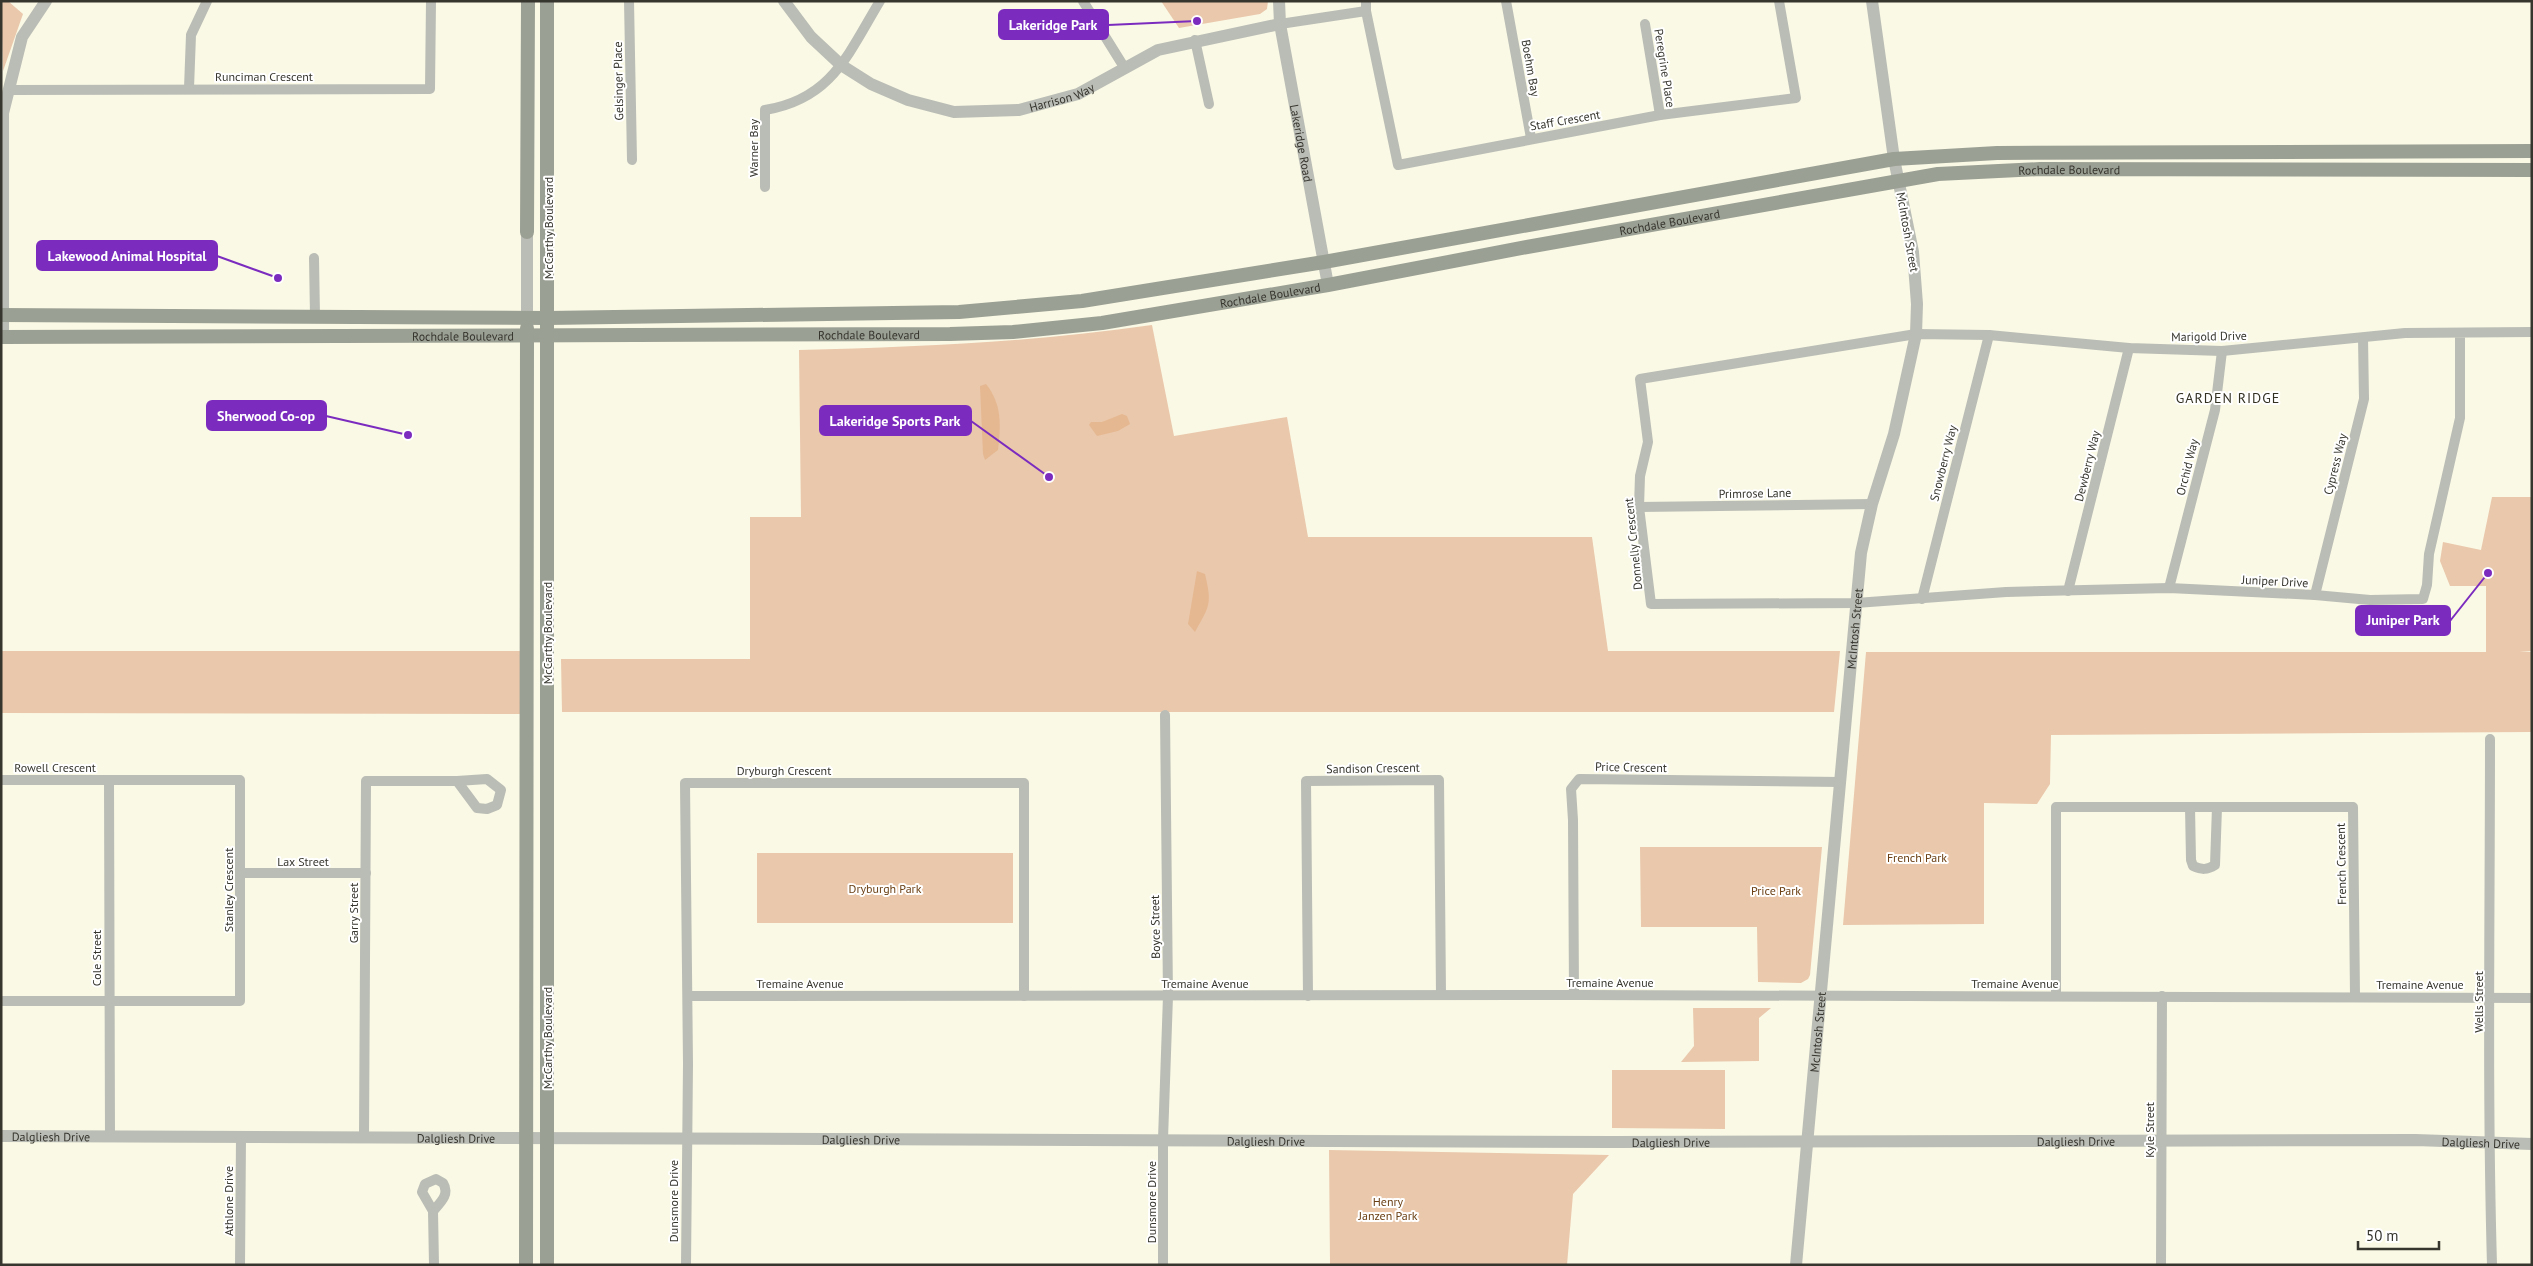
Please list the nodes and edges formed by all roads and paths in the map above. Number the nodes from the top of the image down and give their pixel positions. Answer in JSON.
{"nodes":[{"id":1,"x":46,"y":1,"type":"edge"},
{"id":2,"x":207,"y":1,"type":"edge"},
{"id":3,"x":431,"y":1,"type":"edge"},
{"id":4,"x":528,"y":1,"type":"edge"},
{"id":5,"x":547,"y":1,"type":"edge"},
{"id":6,"x":629,"y":1,"type":"edge"},
{"id":7,"x":784,"y":1,"type":"edge"},
{"id":8,"x":880,"y":1,"type":"edge"},
{"id":9,"x":1083,"y":1,"type":"edge"},
{"id":10,"x":1279,"y":1,"type":"edge"},
{"id":11,"x":1506,"y":1,"type":"edge"},
{"id":12,"x":1779,"y":1,"type":"edge"},
{"id":13,"x":1872,"y":1,"type":"edge"},
{"id":14,"x":1366,"y":6,"type":"edge"},
{"id":15,"x":1280,"y":24,"type":"junction"},
{"id":16,"x":1645,"y":24,"type":"dead end"},
{"id":17,"x":1195,"y":40,"type":"junction"},
{"id":18,"x":841,"y":65,"type":"junction"},
{"id":19,"x":1124,"y":66,"type":"junction"},
{"id":20,"x":189,"y":88,"type":"junction"},
{"id":21,"x":9,"y":90,"type":"junction"},
{"id":22,"x":1209,"y":104,"type":"dead end"},
{"id":23,"x":1660,"y":116,"type":"junction"},
{"id":24,"x":1531,"y":138,"type":"junction"},
{"id":25,"x":2532,"y":151,"type":"edge"},
{"id":26,"x":1894,"y":159,"type":"junction"},
{"id":27,"x":632,"y":160,"type":"dead end"},
{"id":28,"x":2532,"y":170,"type":"edge"},
{"id":29,"x":1898,"y":180,"type":"junction"},
{"id":30,"x":766,"y":187,"type":"dead end"},
{"id":31,"x":528,"y":232,"type":"joint"},
{"id":32,"x":314,"y":258,"type":"dead end"},
{"id":33,"x":1324,"y":262,"type":"junction"},
{"id":34,"x":1328,"y":285,"type":"junction"},
{"id":35,"x":2,"y":315,"type":"edge"},
{"id":36,"x":315,"y":316,"type":"junction"},
{"id":37,"x":527,"y":318,"type":"junction"},
{"id":38,"x":548,"y":318,"type":"junction"},
{"id":39,"x":2460,"y":332,"type":"junction"},
{"id":40,"x":2532,"y":332,"type":"edge"},
{"id":41,"x":1916,"y":334,"type":"junction"},
{"id":42,"x":1988,"y":334,"type":"junction"},
{"id":43,"x":2,"y":337,"type":"edge"},
{"id":44,"x":527,"y":337,"type":"junction"},
{"id":45,"x":548,"y":337,"type":"junction"},
{"id":46,"x":2363,"y":338,"type":"junction"},
{"id":47,"x":2129,"y":348,"type":"junction"},
{"id":48,"x":2222,"y":351,"type":"junction"},
{"id":49,"x":1872,"y":504,"type":"junction"},
{"id":50,"x":1639,"y":507,"type":"junction"},
{"id":51,"x":2169,"y":588,"type":"junction"},
{"id":52,"x":2068,"y":591,"type":"junction"},
{"id":53,"x":2314,"y":595,"type":"junction"},
{"id":54,"x":1922,"y":599,"type":"junction"},
{"id":55,"x":1856,"y":603,"type":"junction"},
{"id":56,"x":1165,"y":715,"type":"dead end"},
{"id":57,"x":2490,"y":738,"type":"dead end"},
{"id":58,"x":1,"y":780,"type":"edge"},
{"id":59,"x":109,"y":780,"type":"junction"},
{"id":60,"x":457,"y":781,"type":"dead end"},
{"id":61,"x":1840,"y":782,"type":"junction"},
{"id":62,"x":2190,"y":807,"type":"junction"},
{"id":63,"x":2217,"y":807,"type":"junction"},
{"id":64,"x":240,"y":873,"type":"junction"},
{"id":65,"x":366,"y":873,"type":"junction"},
{"id":66,"x":1441,"y":995,"type":"junction"},
{"id":67,"x":1574,"y":995,"type":"junction"},
{"id":68,"x":1822,"y":995,"type":"junction"},
{"id":69,"x":2056,"y":995,"type":"junction"},
{"id":70,"x":688,"y":996,"type":"junction"},
{"id":71,"x":1024,"y":996,"type":"junction"},
{"id":72,"x":1168,"y":996,"type":"junction"},
{"id":73,"x":1308,"y":996,"type":"junction"},
{"id":74,"x":2162,"y":996,"type":"junction"},
{"id":75,"x":2355,"y":996,"type":"junction"},
{"id":76,"x":2490,"y":997,"type":"junction"},
{"id":77,"x":2532,"y":998,"type":"edge"},
{"id":78,"x":1,"y":1001,"type":"edge"},
{"id":79,"x":109,"y":1001,"type":"junction"},
{"id":80,"x":1,"y":1136,"type":"edge"},
{"id":81,"x":547,"y":1136,"type":"junction"},
{"id":82,"x":110,"y":1137,"type":"junction"},
{"id":83,"x":241,"y":1137,"type":"junction"},
{"id":84,"x":364,"y":1137,"type":"junction"},
{"id":85,"x":525,"y":1137,"type":"junction"},
{"id":86,"x":686,"y":1138,"type":"junction"},
{"id":87,"x":1163,"y":1139,"type":"junction"},
{"id":88,"x":1807,"y":1140,"type":"junction"},
{"id":89,"x":2161,"y":1140,"type":"junction"},
{"id":90,"x":2489,"y":1144,"type":"junction"},
{"id":91,"x":2532,"y":1144,"type":"edge"},
{"id":92,"x":433,"y":1211,"type":"dead end"},
{"id":93,"x":240,"y":1265,"type":"edge"},
{"id":94,"x":434,"y":1265,"type":"edge"},
{"id":95,"x":526,"y":1265,"type":"edge"},
{"id":96,"x":547,"y":1265,"type":"edge"},
{"id":97,"x":686,"y":1265,"type":"edge"},
{"id":98,"x":1163,"y":1265,"type":"edge"},
{"id":99,"x":1796,"y":1265,"type":"edge"},
{"id":100,"x":2161,"y":1265,"type":"edge"},
{"id":101,"x":2492,"y":1265,"type":"edge"}],
"edges":[{"from":1,"to":21,"type":"street"},
{"from":2,"to":20,"type":"street"},
{"from":3,"to":20,"type":"street","name":"Runciman Crescent"},
{"from":4,"to":31,"type":"main road","name":"McCarthy Boulevard"},
{"from":5,"to":38,"type":"main road","name":"McCarthy Boulevard"},
{"from":6,"to":27,"type":"street","name":"Gelsinger Place"},
{"from":7,"to":18,"type":"street","name":"Harrison Way"},
{"from":8,"to":18,"type":"street"},
{"from":9,"to":19,"type":"street"},
{"from":10,"to":15,"type":"street","name":"Lakeridge Road"},
{"from":11,"to":24,"type":"street","name":"Boehm Bay"},
{"from":12,"to":23,"type":"street","name":"Staff Crescent"},
{"from":13,"to":26,"type":"street","name":"McIntosh Street"},
{"from":14,"to":15,"type":"street","name":"Harrison Way"},
{"from":14,"to":24,"type":"street","name":"Staff Crescent"},
{"from":15,"to":17,"type":"street","name":"Harrison Way"},
{"from":15,"to":33,"type":"street","name":"Lakeridge Road"},
{"from":16,"to":23,"type":"street","name":"Peregrine Place"},
{"from":17,"to":19,"type":"street","name":"Harrison Way"},
{"from":17,"to":22,"type":"street"},
{"from":18,"to":19,"type":"street","name":"Harrison Way"},
{"from":18,"to":30,"type":"street","name":"Warner Bay"},
{"from":20,"to":21,"type":"street","name":"Runciman Crescent"},
{"from":21,"to":35,"type":"street"},
{"from":23,"to":24,"type":"street","name":"Staff Crescent"},
{"from":25,"to":26,"type":"main road","name":"Rochdale Boulevard"},
{"from":26,"to":29,"type":"street","name":"McIntosh Street"},
{"from":26,"to":33,"type":"main road","name":"Rochdale Boulevard"},
{"from":28,"to":29,"type":"main road","name":"Rochdale Boulevard"},
{"from":29,"to":34,"type":"main road","name":"Rochdale Boulevard"},
{"from":29,"to":41,"type":"street","name":"McIntosh Street"},
{"from":31,"to":37,"type":"street","name":"McCarthy Boulevard"},
{"from":32,"to":36,"type":"street"},
{"from":33,"to":34,"type":"street","name":"Lakeridge Road"},
{"from":33,"to":38,"type":"main road","name":"Rochdale Boulevard"},
{"from":34,"to":45,"type":"main road","name":"Rochdale Boulevard"},
{"from":35,"to":36,"type":"main road","name":"Rochdale Boulevard"},
{"from":35,"to":43,"type":"street"},
{"from":36,"to":37,"type":"main road","name":"Rochdale Boulevard"},
{"from":37,"to":38,"type":"main road","name":"Rochdale Boulevard"},
{"from":37,"to":44,"type":"main road","name":"McCarthy Boulevard"},
{"from":38,"to":45,"type":"main road","name":"McCarthy Boulevard"},
{"from":39,"to":40,"type":"street","name":"Marigold Drive"},
{"from":39,"to":46,"type":"street","name":"Marigold Drive"},
{"from":39,"to":53,"type":"street","name":"Juniper Drive"},
{"from":41,"to":42,"type":"street","name":"Marigold Drive"},
{"from":41,"to":49,"type":"street","name":"McIntosh Street"},
{"from":41,"to":50,"type":"street","name":"Donnelly Crescent"},
{"from":42,"to":47,"type":"street","name":"Marigold Drive"},
{"from":42,"to":54,"type":"street","name":"Snowberry Way"},
{"from":43,"to":44,"type":"main road","name":"Rochdale Boulevard"},
{"from":44,"to":45,"type":"main road","name":"Rochdale Boulevard"},
{"from":44,"to":85,"type":"main road","name":"McCarthy Boulevard"},
{"from":45,"to":81,"type":"main road","name":"McCarthy Boulevard"},
{"from":46,"to":48,"type":"street","name":"Marigold Drive"},
{"from":46,"to":53,"type":"street","name":"Cypress Way"},
{"from":47,"to":48,"type":"street","name":"Marigold Drive"},
{"from":47,"to":52,"type":"street","name":"Dewberry Way"},
{"from":48,"to":51,"type":"street","name":"Orchid Way"},
{"from":49,"to":50,"type":"street","name":"Primrose Lane"},
{"from":49,"to":55,"type":"street","name":"McIntosh Street"},
{"from":50,"to":55,"type":"street","name":"Donnelly Crescent"},
{"from":51,"to":52,"type":"street","name":"Juniper Drive"},
{"from":51,"to":53,"type":"street","name":"Juniper Drive"},
{"from":52,"to":54,"type":"street","name":"Juniper Drive"},
{"from":54,"to":55,"type":"street","name":"Juniper Drive"},
{"from":55,"to":61,"type":"street","name":"McIntosh Street"},
{"from":56,"to":72,"type":"street","name":"Boyce Street"},
{"from":57,"to":76,"type":"street","name":"Wells Street"},
{"from":58,"to":59,"type":"street","name":"Rowell Crescent"},
{"from":59,"to":64,"type":"street","name":"Stanley Crescent"},
{"from":59,"to":79,"type":"street","name":"Cole Street"},
{"from":60,"to":65,"type":"street","name":"Garry Street"},
{"from":61,"to":67,"type":"street","name":"Price Crescent"},
{"from":61,"to":68,"type":"street","name":"McIntosh Street"},
{"from":62,"to":63,"type":"street","name":"French Crescent"},
{"from":62,"to":63,"type":"street"},
{"from":62,"to":69,"type":"street","name":"French Crescent"},
{"from":63,"to":75,"type":"street","name":"French Crescent"},
{"from":64,"to":65,"type":"street","name":"Lax Street"},
{"from":64,"to":79,"type":"street","name":"Stanley Crescent"},
{"from":65,"to":84,"type":"street","name":"Garry Street"},
{"from":66,"to":67,"type":"street","name":"Tremaine Avenue"},
{"from":66,"to":73,"type":"street","name":"Tremaine Avenue"},
{"from":66,"to":73,"type":"street","name":"Sandison Crescent"},
{"from":67,"to":68,"type":"street","name":"Tremaine Avenue"},
{"from":68,"to":69,"type":"street","name":"Tremaine Avenue"},
{"from":68,"to":88,"type":"street","name":"McIntosh Street"},
{"from":69,"to":74,"type":"street","name":"Tremaine Avenue"},
{"from":70,"to":71,"type":"street","name":"Tremaine Avenue"},
{"from":70,"to":71,"type":"street","name":"Dryburgh Crescent"},
{"from":70,"to":86,"type":"street","name":"Dryburgh Crescent"},
{"from":71,"to":72,"type":"street","name":"Tremaine Avenue"},
{"from":72,"to":73,"type":"street","name":"Tremaine Avenue"},
{"from":72,"to":87,"type":"street","name":"Boyce Street"},
{"from":74,"to":75,"type":"street","name":"Tremaine Avenue"},
{"from":74,"to":89,"type":"street","name":"Kyle Street"},
{"from":75,"to":76,"type":"street","name":"Tremaine Avenue"},
{"from":76,"to":77,"type":"street","name":"Tremaine Avenue"},
{"from":76,"to":90,"type":"street","name":"Wells Street"},
{"from":78,"to":79,"type":"street"},
{"from":79,"to":82,"type":"street","name":"Cole Street"},
{"from":80,"to":82,"type":"street","name":"Dalgliesh Drive"},
{"from":81,"to":85,"type":"street","name":"Dalgliesh Drive"},
{"from":81,"to":86,"type":"street","name":"Dalgliesh Drive"},
{"from":81,"to":96,"type":"main road","name":"McCarthy Boulevard"},
{"from":82,"to":83,"type":"street","name":"Dalgliesh Drive"},
{"from":83,"to":84,"type":"street","name":"Dalgliesh Drive"},
{"from":83,"to":93,"type":"street","name":"Athlone Drive"},
{"from":84,"to":85,"type":"street","name":"Dalgliesh Drive"},
{"from":85,"to":95,"type":"main road","name":"McCarthy Boulevard"},
{"from":86,"to":87,"type":"street","name":"Dalgliesh Drive"},
{"from":86,"to":97,"type":"street","name":"Dunsmore Drive"},
{"from":87,"to":88,"type":"street","name":"Dalgliesh Drive"},
{"from":87,"to":98,"type":"street","name":"Dunsmore Drive"},
{"from":88,"to":89,"type":"street","name":"Dalgliesh Drive"},
{"from":88,"to":99,"type":"street","name":"McIntosh Street"},
{"from":89,"to":90,"type":"street","name":"Dalgliesh Drive"},
{"from":89,"to":100,"type":"street","name":"Kyle Street"},
{"from":90,"to":91,"type":"street","name":"Dalgliesh Drive"},
{"from":90,"to":101,"type":"street","name":"Wells Street"},
{"from":92,"to":94,"type":"street"}]}
